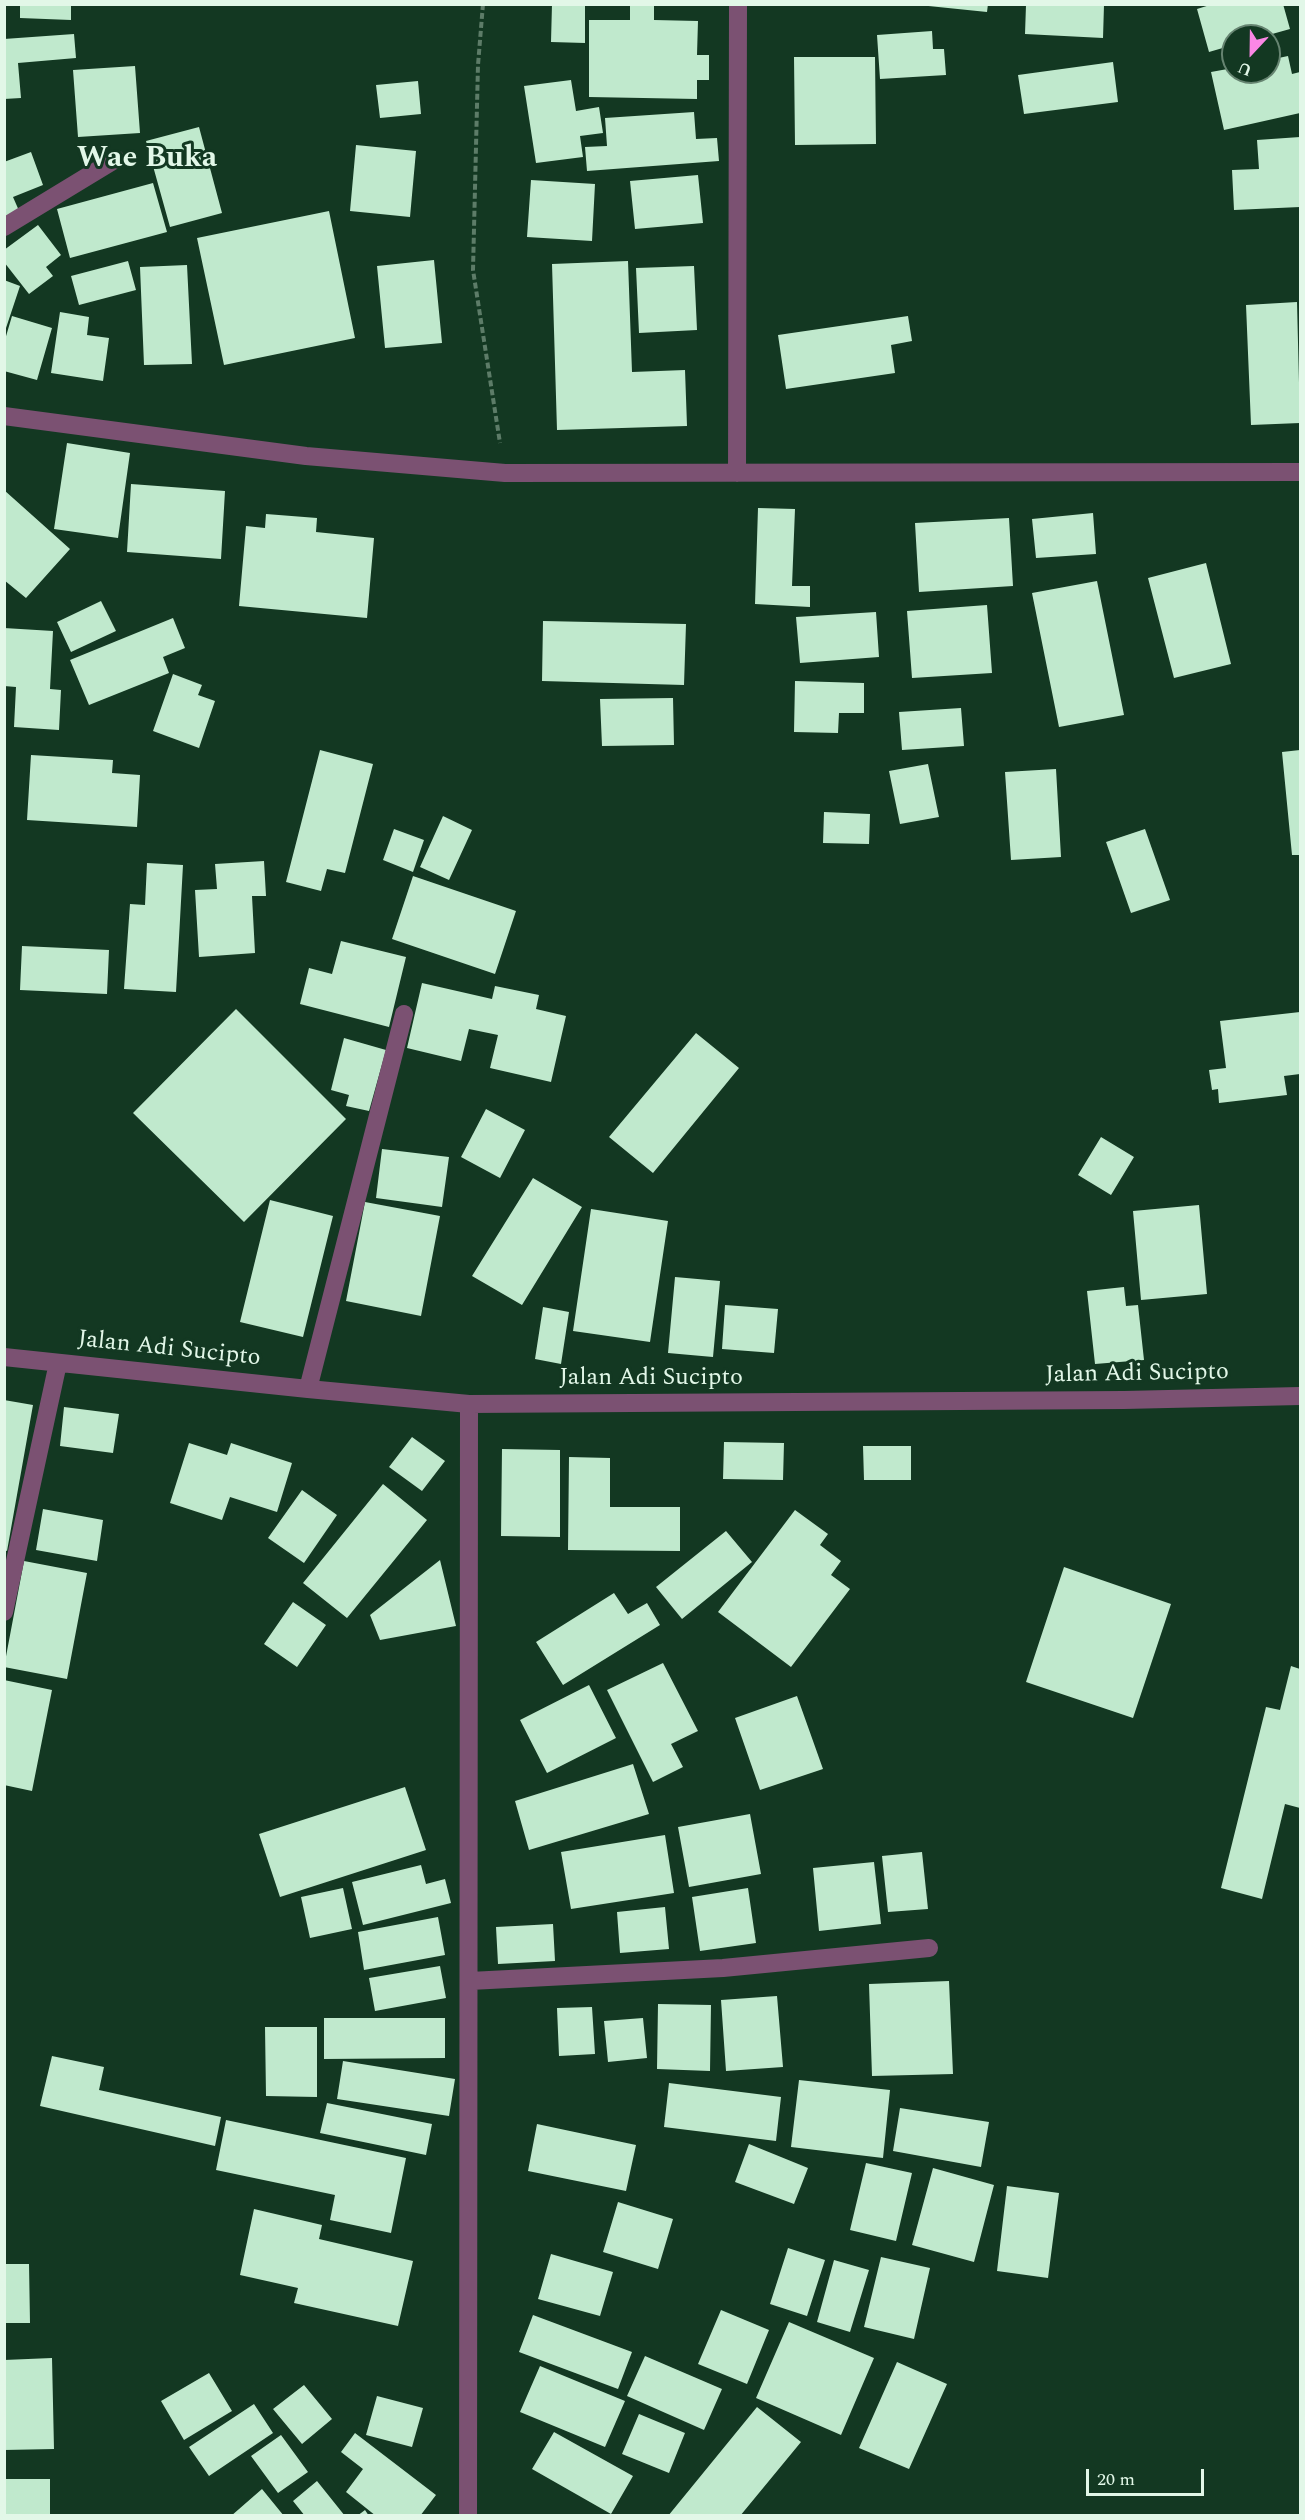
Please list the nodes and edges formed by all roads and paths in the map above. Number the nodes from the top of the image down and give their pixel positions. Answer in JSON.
{"nodes":[{"id":1,"x":483,"y":4,"type":"edge"},
{"id":2,"x":738,"y":4,"type":"edge"},
{"id":3,"x":116,"y":159,"type":"dead end"},
{"id":4,"x":4,"y":227,"type":"edge"},
{"id":5,"x":4,"y":416,"type":"edge"},
{"id":6,"x":1300,"y":472,"type":"edge"},
{"id":7,"x":505,"y":473,"type":"junction"},
{"id":8,"x":737,"y":473,"type":"junction"},
{"id":9,"x":404,"y":1014,"type":"dead end"},
{"id":10,"x":4,"y":1357,"type":"edge"},
{"id":11,"x":58,"y":1363,"type":"junction"},
{"id":12,"x":308,"y":1389,"type":"junction"},
{"id":13,"x":1300,"y":1396,"type":"edge"},
{"id":14,"x":469,"y":1404,"type":"junction"},
{"id":15,"x":4,"y":1612,"type":"edge"},
{"id":16,"x":929,"y":1948,"type":"dead end"},
{"id":17,"x":470,"y":1981,"type":"junction"},
{"id":18,"x":468,"y":2516,"type":"edge"}],
"edges":[{"from":1,"to":7,"type":"path"},
{"from":2,"to":8,"type":"street"},
{"from":3,"to":4,"type":"street"},
{"from":5,"to":7,"type":"street"},
{"from":6,"to":8,"type":"street"},
{"from":7,"to":8,"type":"street"},
{"from":9,"to":12,"type":"street"},
{"from":10,"to":11,"type":"street","name":"Jalan Adi Sucipto"},
{"from":11,"to":12,"type":"street","name":"Jalan Adi Sucipto"},
{"from":11,"to":15,"type":"street"},
{"from":12,"to":14,"type":"street","name":"Jalan Adi Sucipto"},
{"from":13,"to":14,"type":"street","name":"Jalan Adi Sucipto"},
{"from":14,"to":17,"type":"street"},
{"from":16,"to":17,"type":"street"},
{"from":17,"to":18,"type":"street"}]}
